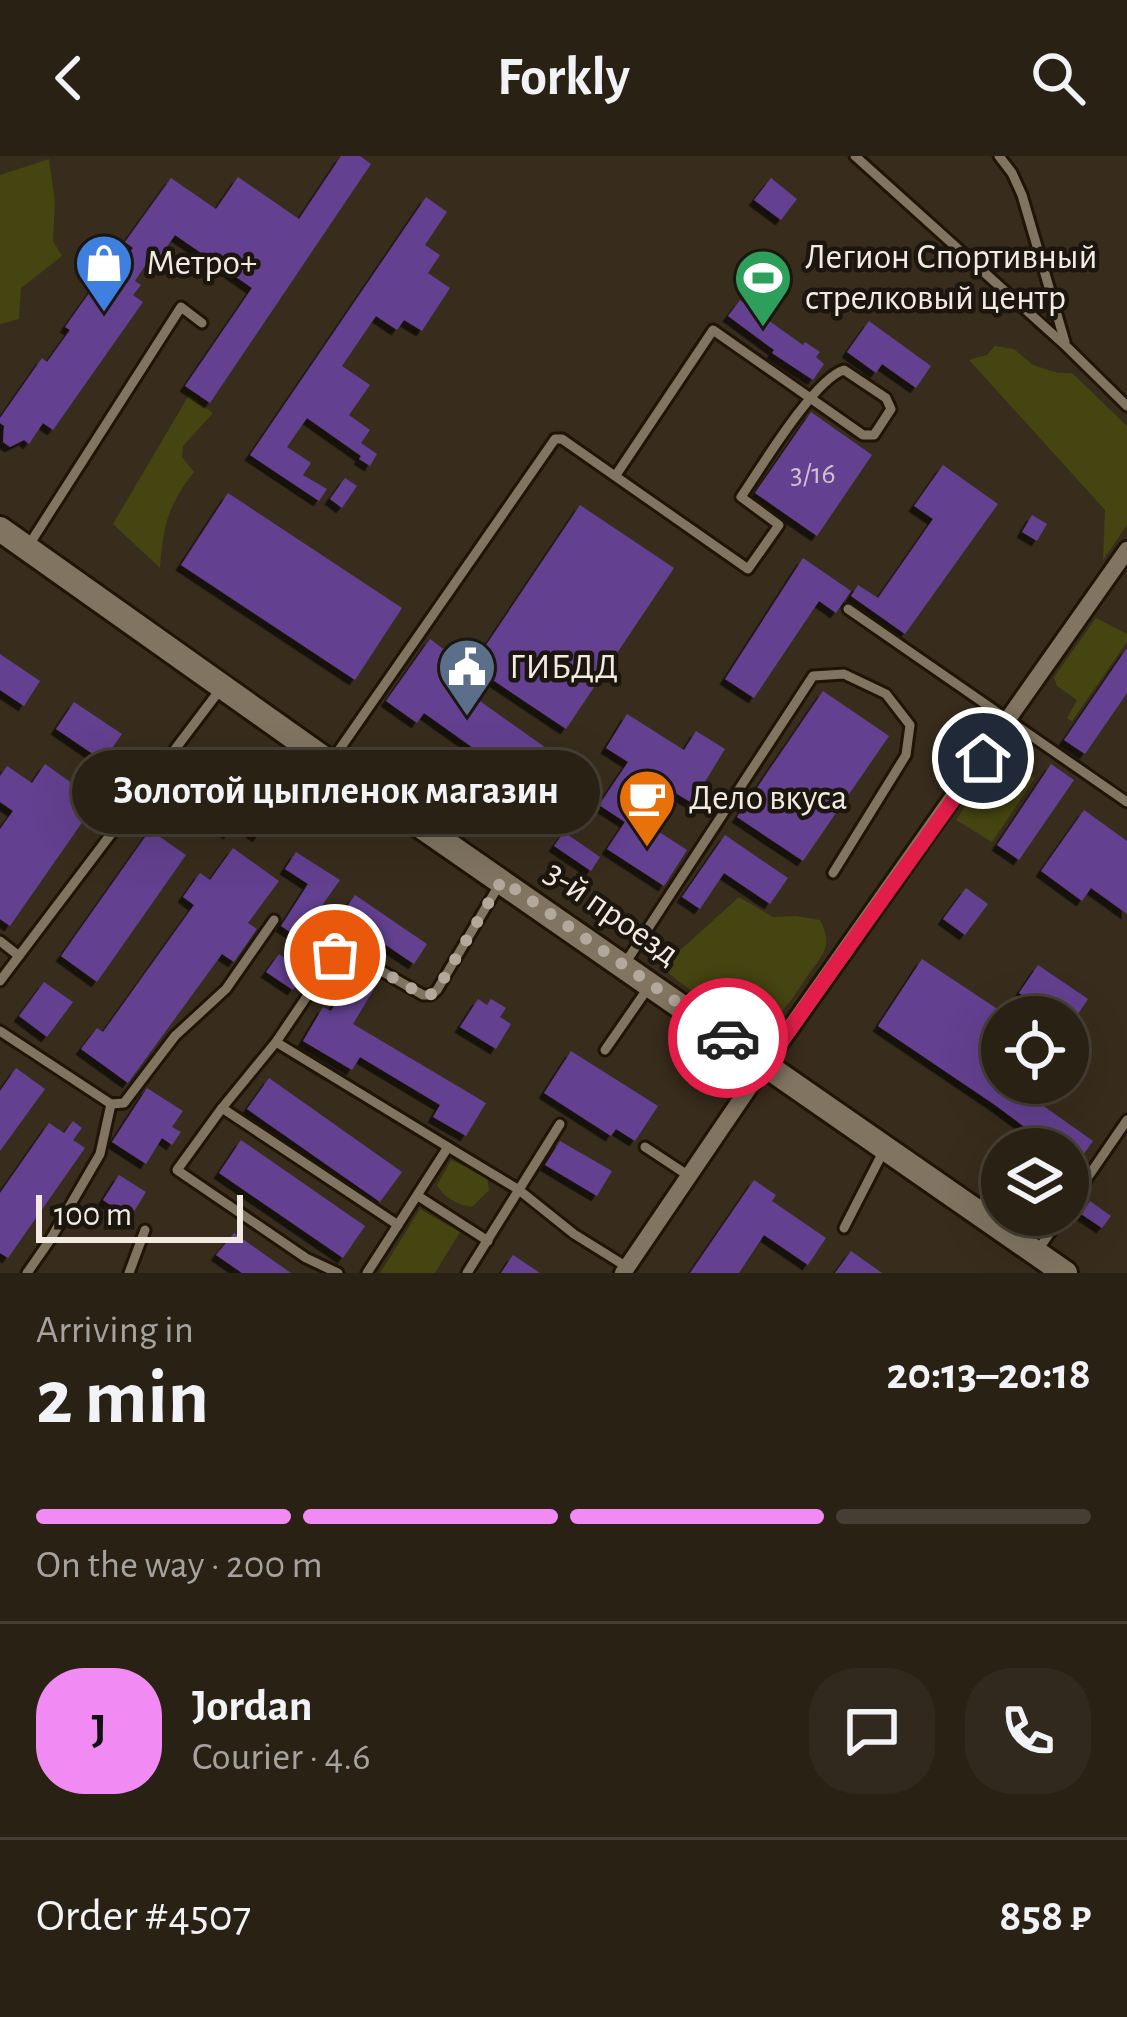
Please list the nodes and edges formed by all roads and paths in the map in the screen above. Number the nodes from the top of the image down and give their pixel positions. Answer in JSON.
{"nodes":[{"id":1,"x":855,"y":156,"type":"edge"},
{"id":2,"x":999,"y":156,"type":"edge"},
{"id":3,"x":202,"y":323,"type":"dead end"},
{"id":4,"x":1067,"y":347,"type":"junction"},
{"id":5,"x":811,"y":398,"type":"junction"},
{"id":6,"x":1127,"y":406,"type":"edge"},
{"id":7,"x":616,"y":475,"type":"junction"},
{"id":8,"x":0,"y":529,"type":"edge"},
{"id":9,"x":27,"y":548,"type":"junction"},
{"id":10,"x":1127,"y":550,"type":"edge"},
{"id":11,"x":848,"y":609,"type":"dead end"},
{"id":12,"x":222,"y":687,"type":"junction"},
{"id":13,"x":1009,"y":721,"type":"junction"},
{"id":14,"x":330,"y":763,"type":"junction"},
{"id":15,"x":1127,"y":802,"type":"edge"},
{"id":16,"x":833,"y":874,"type":"dead end"},
{"id":17,"x":502,"y":880,"type":"junction"},
{"id":18,"x":274,"y":920,"type":"dead end"},
{"id":19,"x":0,"y":941,"type":"edge"},
{"id":20,"x":19,"y":956,"type":"junction"},
{"id":21,"x":624,"y":965,"type":"junction"},
{"id":22,"x":0,"y":982,"type":"edge"},
{"id":23,"x":652,"y":984,"type":"junction"},
{"id":24,"x":0,"y":1031,"type":"edge"},
{"id":25,"x":275,"y":1042,"type":"junction"},
{"id":26,"x":605,"y":1050,"type":"dead end"},
{"id":27,"x":765,"y":1064,"type":"junction"},
{"id":28,"x":111,"y":1104,"type":"junction"},
{"id":29,"x":222,"y":1108,"type":"junction"},
{"id":30,"x":1127,"y":1120,"type":"edge"},
{"id":31,"x":560,"y":1124,"type":"dead end"},
{"id":32,"x":448,"y":1147,"type":"junction"},
{"id":33,"x":645,"y":1148,"type":"dead end"},
{"id":34,"x":886,"y":1148,"type":"junction"},
{"id":35,"x":1089,"y":1175,"type":"edge"},
{"id":36,"x":689,"y":1176,"type":"junction"},
{"id":37,"x":519,"y":1190,"type":"junction"},
{"id":38,"x":418,"y":1196,"type":"junction"},
{"id":39,"x":981,"y":1205,"type":"edge"},
{"id":40,"x":977,"y":1211,"type":"junction"},
{"id":41,"x":398,"y":1225,"type":"junction"},
{"id":42,"x":844,"y":1228,"type":"dead end"},
{"id":43,"x":146,"y":1230,"type":"dead end"},
{"id":44,"x":488,"y":1241,"type":"junction"},
{"id":45,"x":1045,"y":1264,"type":"edge"},
{"id":46,"x":625,"y":1270,"type":"edge"},
{"id":47,"x":27,"y":1273,"type":"edge"},
{"id":48,"x":128,"y":1273,"type":"edge"},
{"id":49,"x":338,"y":1273,"type":"edge"},
{"id":50,"x":367,"y":1273,"type":"edge"},
{"id":51,"x":467,"y":1273,"type":"edge"}],
"edges":[{"from":1,"to":4,"type":"lane"},
{"from":2,"to":4,"type":"lane"},
{"from":3,"to":9,"type":"lane"},
{"from":4,"to":6,"type":"lane"},
{"from":5,"to":5,"type":"lane"},
{"from":5,"to":7,"type":"lane"},
{"from":5,"to":7,"type":"lane"},
{"from":7,"to":14,"type":"lane"},
{"from":8,"to":9,"type":"street","name":"3-й проезд"},
{"from":9,"to":12,"type":"street","name":"3-й проезд"},
{"from":10,"to":13,"type":"street"},
{"from":11,"to":13,"type":"lane"},
{"from":12,"to":14,"type":"street","name":"3-й проезд"},
{"from":12,"to":20,"type":"lane"},
{"from":13,"to":15,"type":"lane"},
{"from":13,"to":27,"type":"street"},
{"from":14,"to":17,"type":"street","name":"3-й проезд"},
{"from":16,"to":21,"type":"lane"},
{"from":17,"to":21,"type":"street","name":"3-й проезд"},
{"from":17,"to":25,"type":"lane"},
{"from":18,"to":28,"type":"lane"},
{"from":19,"to":20,"type":"lane"},
{"from":20,"to":22,"type":"lane"},
{"from":21,"to":23,"type":"street","name":"3-й проезд"},
{"from":23,"to":26,"type":"lane"},
{"from":23,"to":27,"type":"street","name":"3-й проезд"},
{"from":24,"to":28,"type":"lane"},
{"from":25,"to":29,"type":"lane"},
{"from":25,"to":32,"type":"lane"},
{"from":27,"to":34,"type":"street","name":"3-й проезд"},
{"from":27,"to":36,"type":"street"},
{"from":28,"to":47,"type":"lane"},
{"from":29,"to":41,"type":"lane"},
{"from":29,"to":49,"type":"lane"},
{"from":30,"to":35,"type":"lane"},
{"from":31,"to":37,"type":"lane"},
{"from":32,"to":37,"type":"lane"},
{"from":32,"to":38,"type":"lane"},
{"from":33,"to":36,"type":"lane"},
{"from":34,"to":40,"type":"street","name":"3-й проезд"},
{"from":34,"to":42,"type":"lane"},
{"from":36,"to":46,"type":"street"},
{"from":37,"to":44,"type":"lane"},
{"from":37,"to":46,"type":"lane"},
{"from":38,"to":41,"type":"lane"},
{"from":38,"to":44,"type":"lane"},
{"from":39,"to":40,"type":"lane"},
{"from":40,"to":45,"type":"street","name":"3-й проезд"},
{"from":41,"to":50,"type":"lane"},
{"from":43,"to":48,"type":"lane"},
{"from":44,"to":51,"type":"lane"}]}
